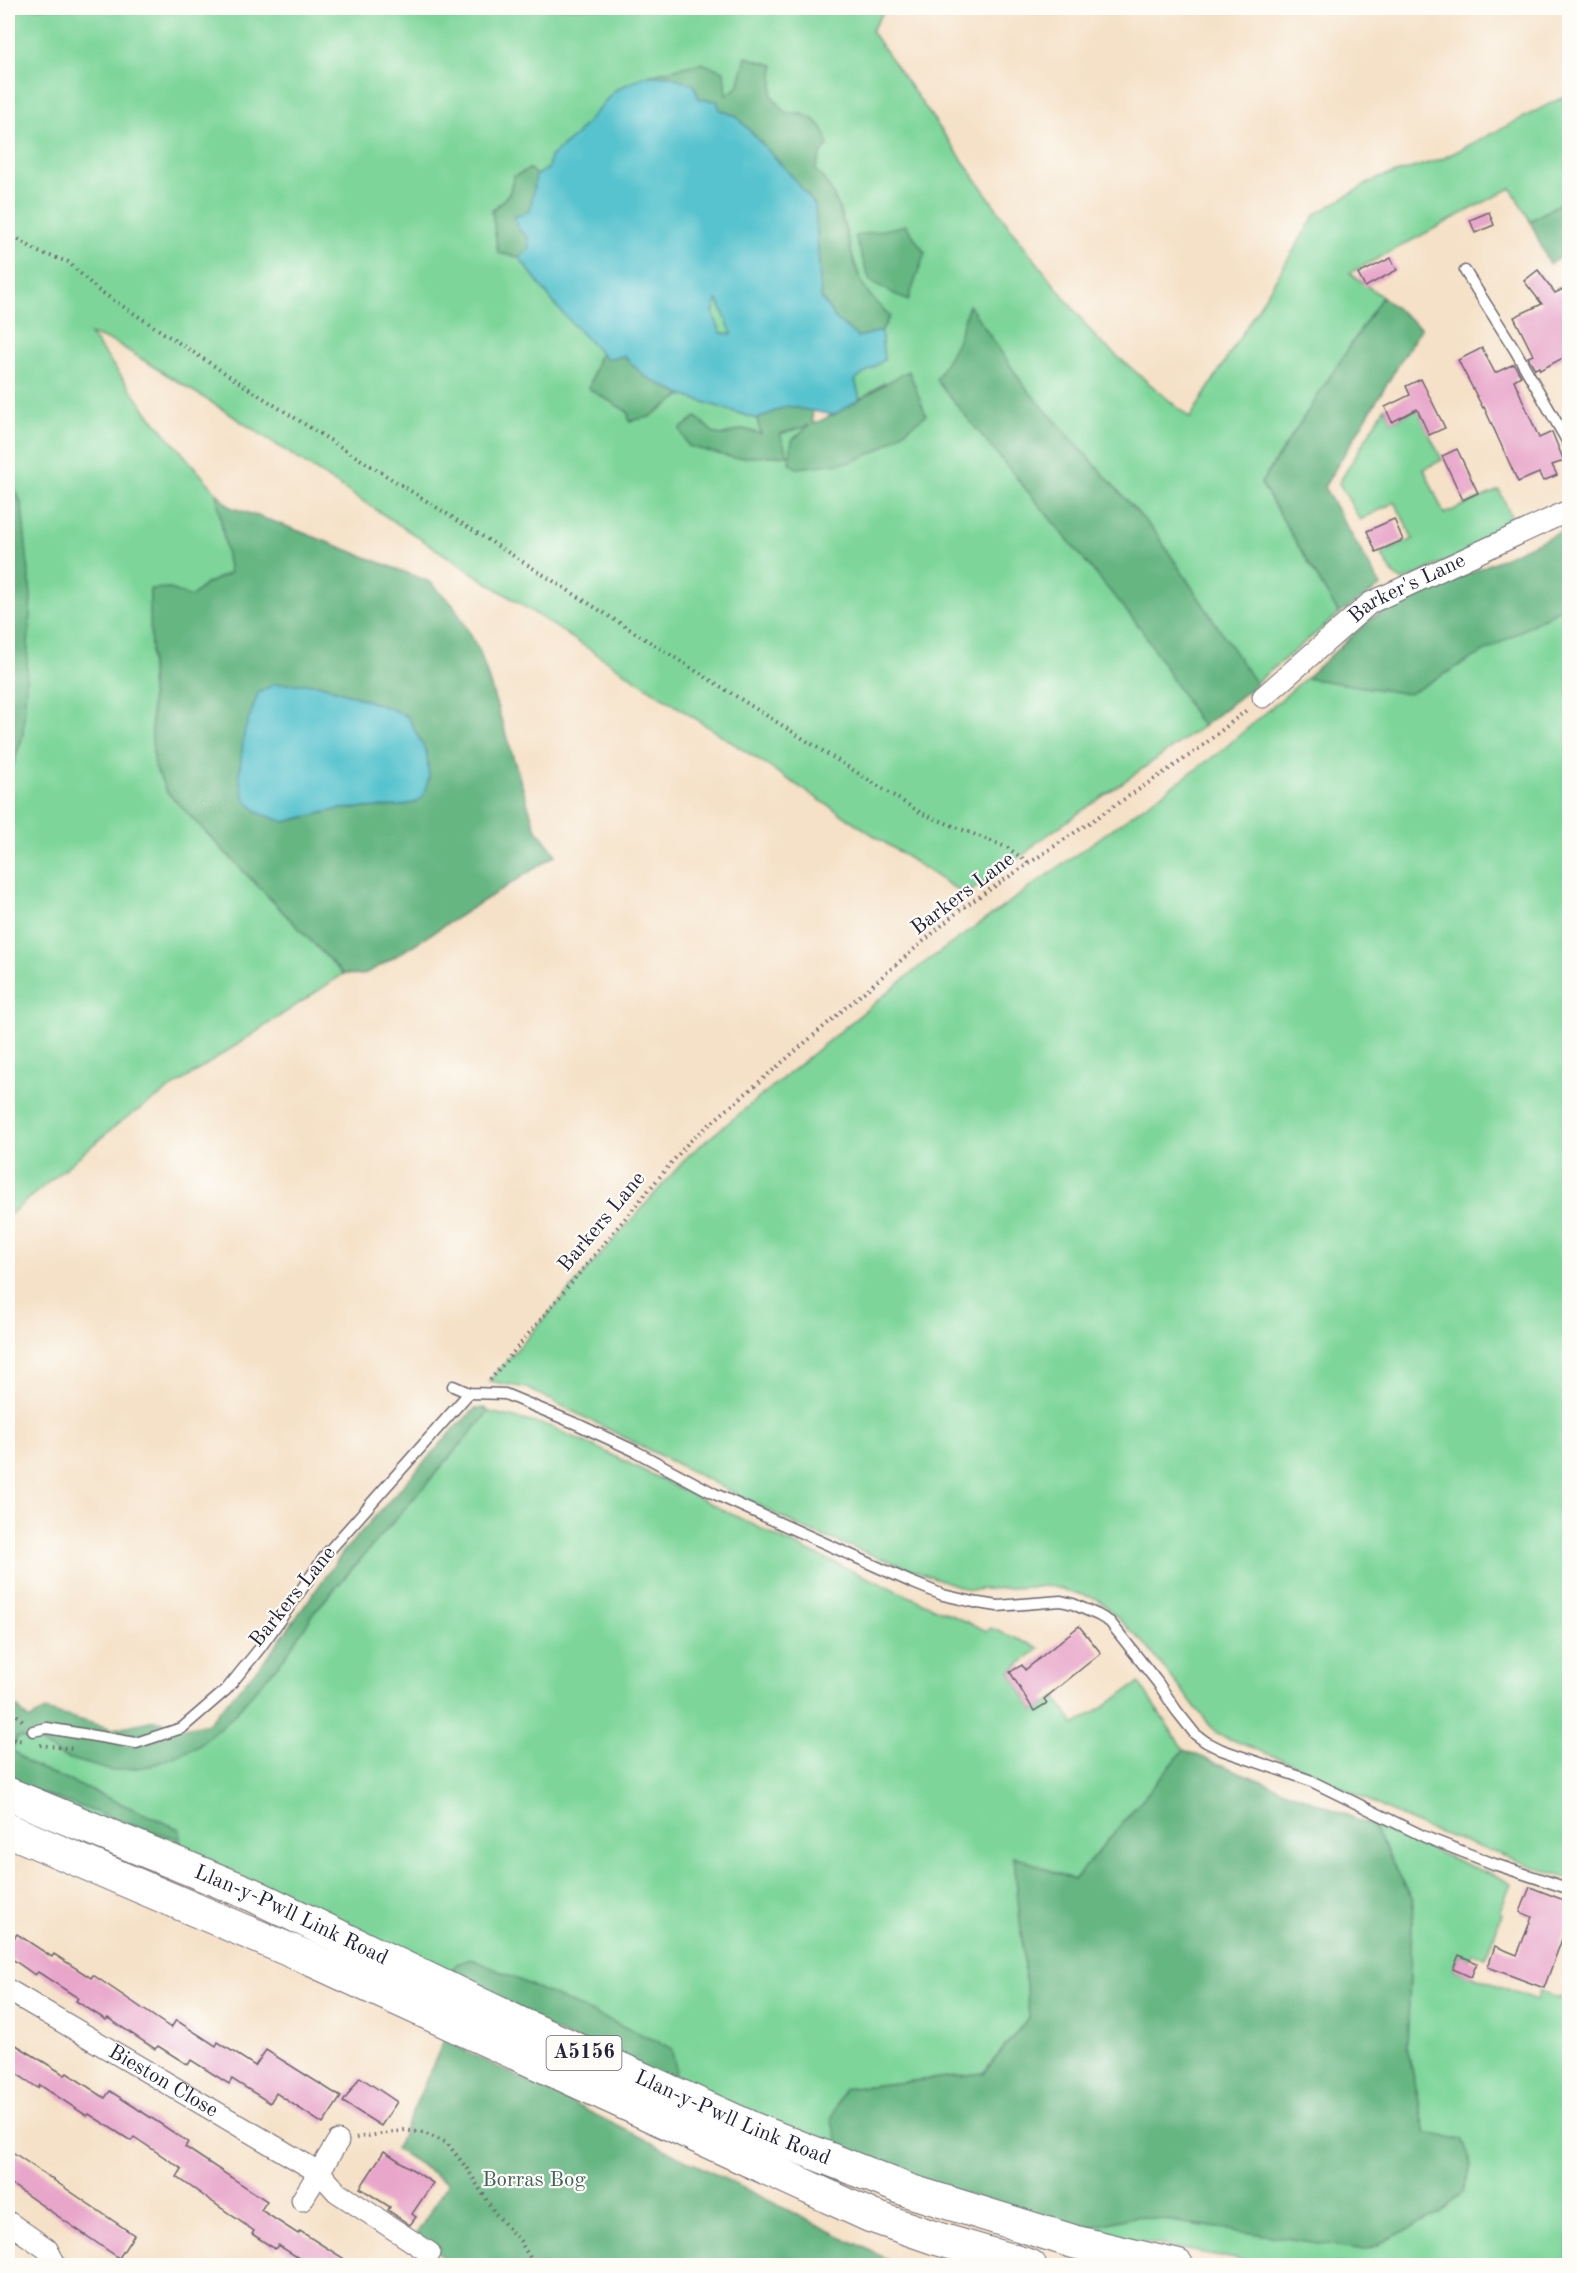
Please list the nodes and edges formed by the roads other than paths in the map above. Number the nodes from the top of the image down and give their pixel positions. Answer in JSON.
{"nodes":[{"id":1,"x":1465,"y":271,"type":"dead end"},
{"id":2,"x":1569,"y":446,"type":"edge"},
{"id":3,"x":1569,"y":510,"type":"edge"},
{"id":4,"x":1263,"y":697,"type":"road end"},
{"id":5,"x":453,"y":1386,"type":"dead end"},
{"id":6,"x":474,"y":1393,"type":"junction"},
{"id":7,"x":33,"y":1731,"type":"road end"},
{"id":8,"x":8,"y":1794,"type":"edge"},
{"id":9,"x":8,"y":1830,"type":"edge"},
{"id":10,"x":1569,"y":1889,"type":"edge"},
{"id":11,"x":8,"y":1990,"type":"edge"},
{"id":12,"x":338,"y":2141,"type":"road end"},
{"id":13,"x":320,"y":2173,"type":"junction"},
{"id":14,"x":302,"y":2200,"type":"dead end"},
{"id":15,"x":8,"y":2222,"type":"edge"},
{"id":16,"x":430,"y":2253,"type":"dead end"},
{"id":17,"x":56,"y":2265,"type":"edge"},
{"id":18,"x":1030,"y":2265,"type":"edge"},
{"id":19,"x":1177,"y":2265,"type":"edge"}],
"edges":[{"from":1,"to":2,"type":"lane"},
{"from":3,"to":4,"type":"street","name":"Barker's Lane"},
{"from":5,"to":6,"type":"lane"},
{"from":6,"to":7,"type":"lane"},
{"from":6,"to":10,"type":"lane"},
{"from":8,"to":19,"type":"highway","name":"Llan-y-Pwll Link Road","number":"A5156"},
{"from":9,"to":18,"type":"highway","name":"Llan-y-Pwll Link Road","number":"A5156"},
{"from":11,"to":13,"type":"street","name":"Bieston Close"},
{"from":12,"to":13,"type":"street"},
{"from":13,"to":14,"type":"street"},
{"from":13,"to":16,"type":"street","name":"Bieston Close"},
{"from":15,"to":17,"type":"street"}]}
